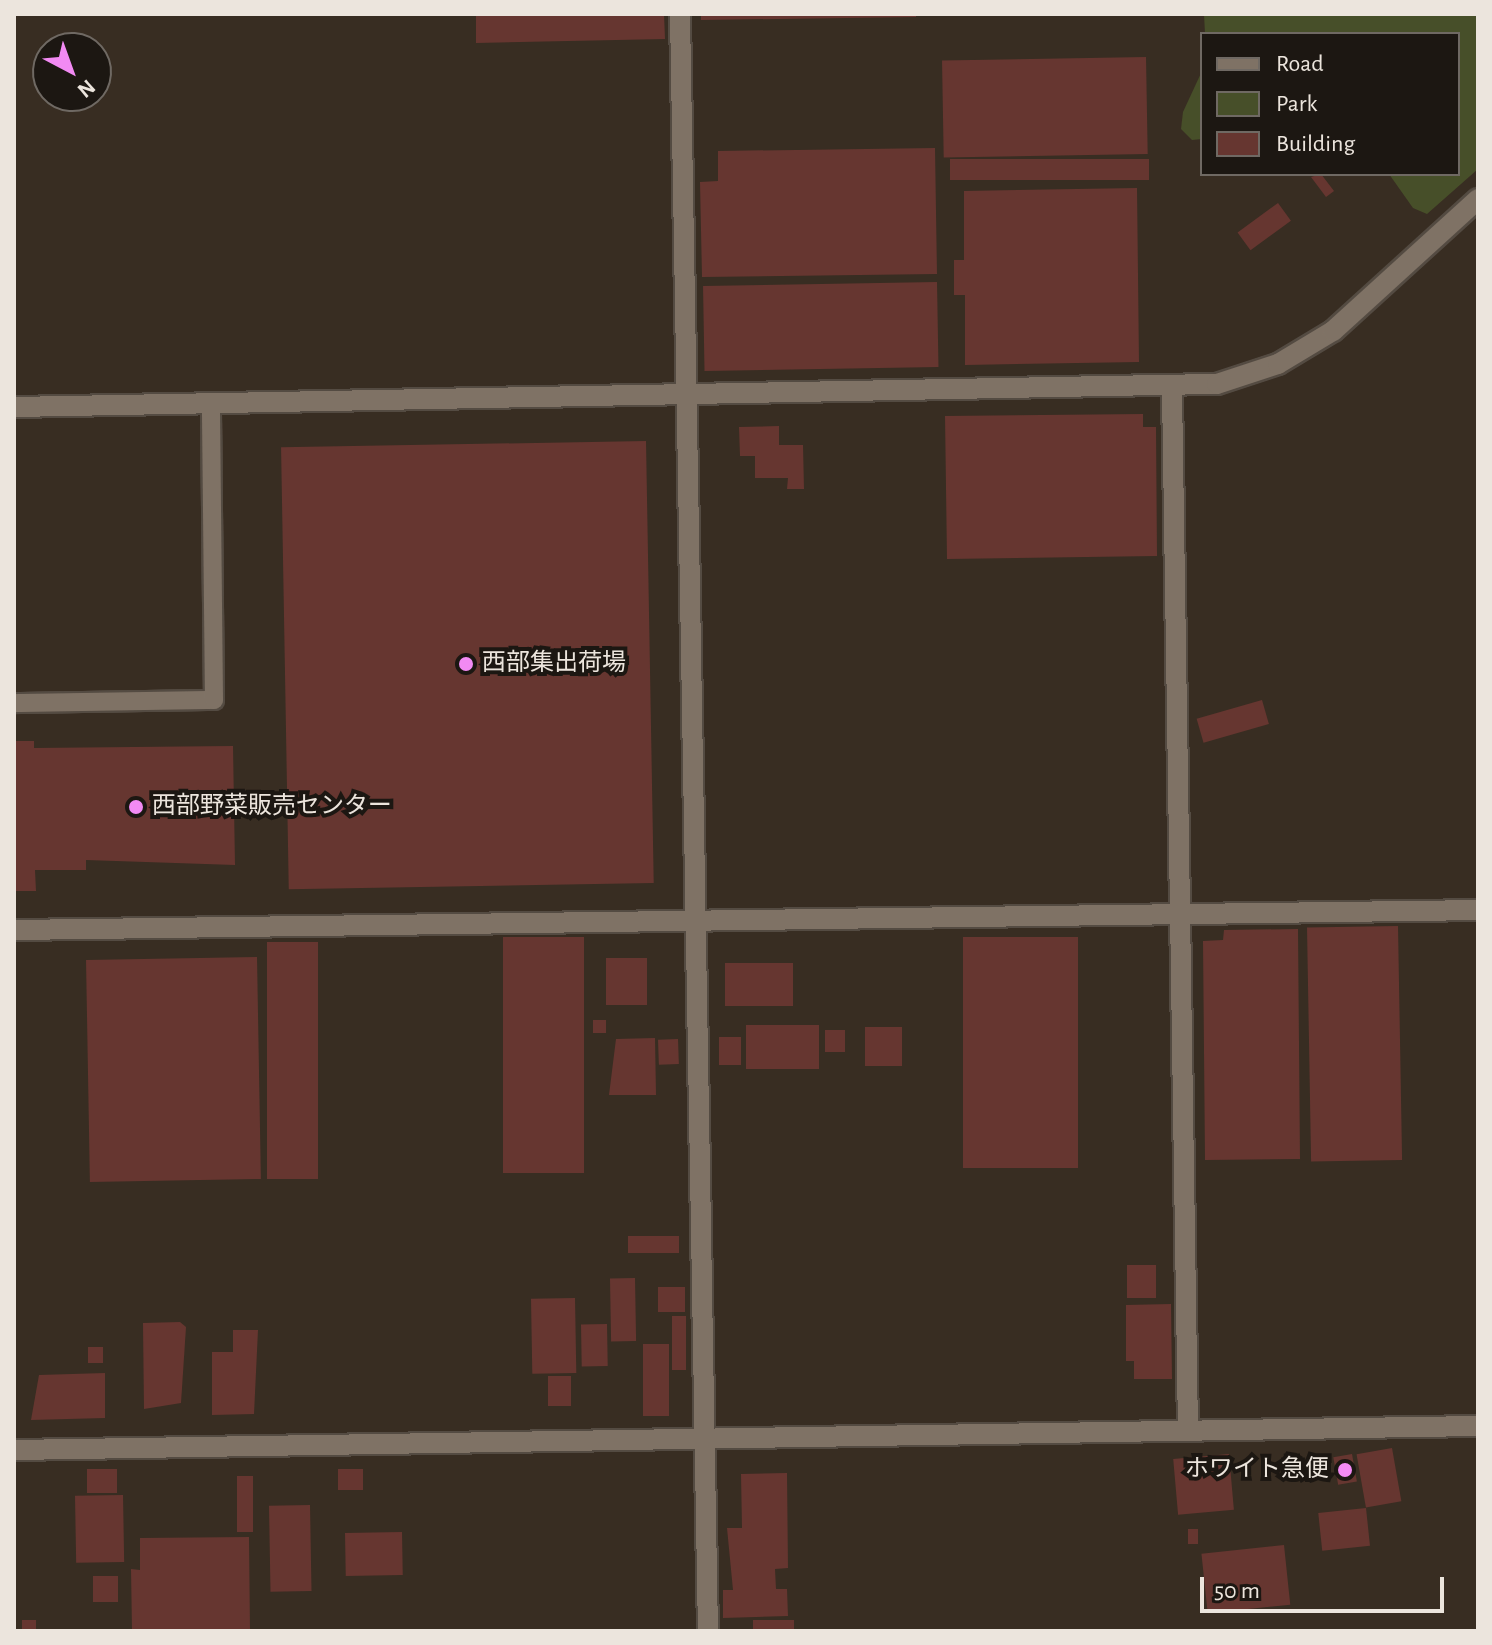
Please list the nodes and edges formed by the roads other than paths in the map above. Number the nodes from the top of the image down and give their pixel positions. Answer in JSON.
{"nodes":[{"id":1,"x":680,"y":14,"type":"edge"},
{"id":2,"x":1478,"y":199,"type":"edge"},
{"id":3,"x":1172,"y":390,"type":"junction"},
{"id":4,"x":686,"y":397,"type":"junction"},
{"id":5,"x":211,"y":404,"type":"junction"},
{"id":6,"x":14,"y":407,"type":"edge"},
{"id":7,"x":14,"y":703,"type":"edge"},
{"id":8,"x":1478,"y":910,"type":"edge"},
{"id":9,"x":1180,"y":914,"type":"junction"},
{"id":10,"x":696,"y":921,"type":"junction"},
{"id":11,"x":14,"y":930,"type":"edge"},
{"id":12,"x":1478,"y":1426,"type":"edge"},
{"id":13,"x":1188,"y":1431,"type":"junction"},
{"id":14,"x":704,"y":1438,"type":"junction"},
{"id":15,"x":14,"y":1450,"type":"edge"},
{"id":16,"x":708,"y":1631,"type":"edge"}],
"edges":[{"from":1,"to":4,"type":"street"},
{"from":2,"to":3,"type":"street"},
{"from":3,"to":4,"type":"street"},
{"from":3,"to":9,"type":"street"},
{"from":4,"to":5,"type":"street"},
{"from":4,"to":10,"type":"street"},
{"from":5,"to":6,"type":"street"},
{"from":5,"to":7,"type":"lane"},
{"from":8,"to":9,"type":"street"},
{"from":9,"to":10,"type":"street"},
{"from":9,"to":13,"type":"street"},
{"from":10,"to":11,"type":"street"},
{"from":10,"to":14,"type":"street"},
{"from":12,"to":13,"type":"street"},
{"from":13,"to":14,"type":"street"},
{"from":14,"to":15,"type":"street"},
{"from":14,"to":16,"type":"street"}]}
